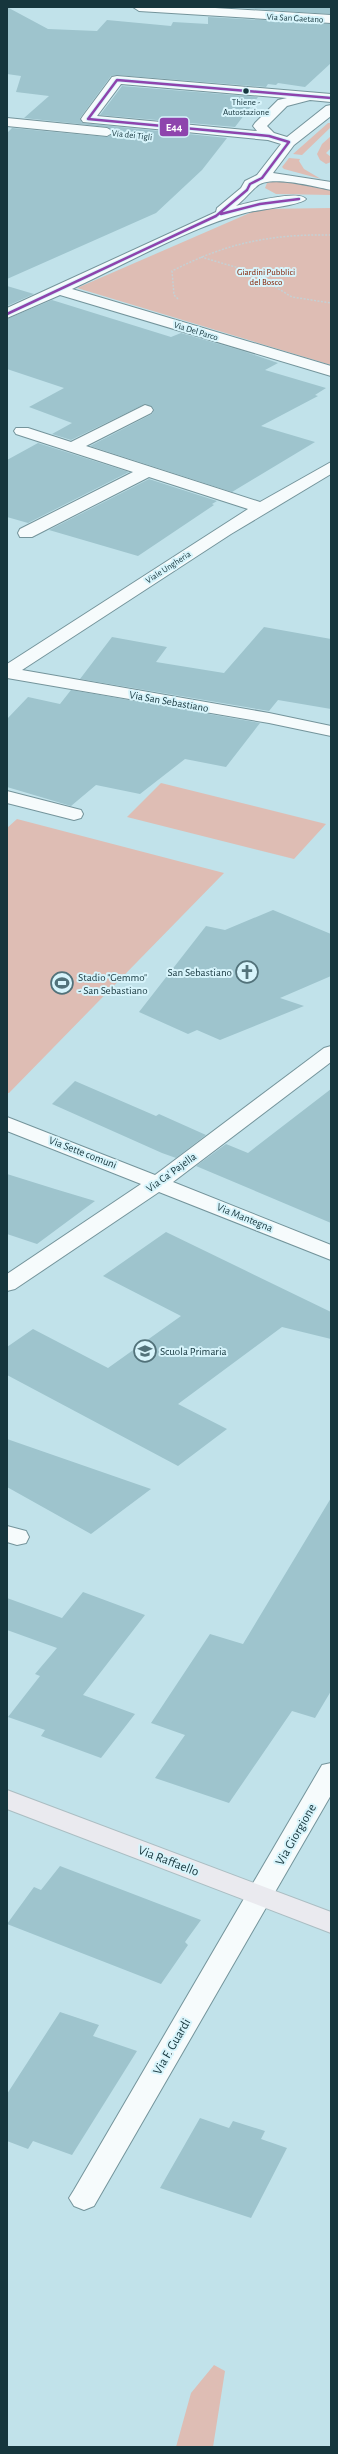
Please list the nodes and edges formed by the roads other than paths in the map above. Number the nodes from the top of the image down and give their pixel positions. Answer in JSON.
{"nodes":[{"id":1,"x":139,"y":7,"type":"edge"},
{"id":2,"x":331,"y":19,"type":"edge"},
{"id":3,"x":111,"y":87,"type":"junction"},
{"id":4,"x":313,"y":97,"type":"junction"},
{"id":5,"x":331,"y":98,"type":"edge"},
{"id":6,"x":283,"y":104,"type":"junction"},
{"id":7,"x":94,"y":110,"type":"junction"},
{"id":8,"x":331,"y":117,"type":"edge"},
{"id":9,"x":7,"y":122,"type":"edge"},
{"id":10,"x":260,"y":126,"type":"junction"},
{"id":11,"x":269,"y":136,"type":"junction"},
{"id":12,"x":285,"y":147,"type":"junction"},
{"id":13,"x":262,"y":178,"type":"junction"},
{"id":14,"x":331,"y":186,"type":"edge"},
{"id":15,"x":247,"y":190,"type":"junction"},
{"id":16,"x":299,"y":199,"type":"junction"},
{"id":17,"x":321,"y":199,"type":"edge"},
{"id":18,"x":216,"y":216,"type":"junction"},
{"id":19,"x":60,"y":290,"type":"junction"},
{"id":20,"x":7,"y":314,"type":"edge"},
{"id":21,"x":331,"y":371,"type":"edge"},
{"id":22,"x":145,"y":410,"type":"dead end"},
{"id":23,"x":22,"y":431,"type":"dead end"},
{"id":24,"x":75,"y":446,"type":"junction"},
{"id":25,"x":331,"y":467,"type":"edge"},
{"id":26,"x":148,"y":471,"type":"junction"},
{"id":27,"x":261,"y":508,"type":"junction"},
{"id":28,"x":26,"y":532,"type":"dead end"},
{"id":29,"x":7,"y":672,"type":"edge"},
{"id":30,"x":331,"y":731,"type":"edge"},
{"id":31,"x":7,"y":797,"type":"edge"},
{"id":32,"x":74,"y":814,"type":"dead end"},
{"id":33,"x":331,"y":1052,"type":"edge"},
{"id":34,"x":7,"y":1123,"type":"edge"},
{"id":35,"x":159,"y":1182,"type":"junction"},
{"id":36,"x":331,"y":1253,"type":"edge"},
{"id":37,"x":11,"y":1277,"type":"edge"},
{"id":38,"x":331,"y":1772,"type":"edge"},
{"id":39,"x":7,"y":1799,"type":"edge"},
{"id":40,"x":259,"y":1896,"type":"junction"},
{"id":41,"x":331,"y":1923,"type":"edge"},
{"id":42,"x":84,"y":2198,"type":"dead end"}],
"edges":[{"from":1,"to":2,"type":"street","name":"Via San Gaetano"},
{"from":3,"to":4,"type":"street"},
{"from":3,"to":6,"type":"street"},
{"from":3,"to":7,"type":"street"},
{"from":4,"to":5,"type":"street"},
{"from":4,"to":6,"type":"street"},
{"from":6,"to":10,"type":"street"},
{"from":7,"to":10,"type":"street"},
{"from":7,"to":11,"type":"street"},
{"from":8,"to":12,"type":"street"},
{"from":9,"to":12,"type":"street","name":"Via dei Tigli"},
{"from":10,"to":11,"type":"street"},
{"from":11,"to":12,"type":"street"},
{"from":12,"to":13,"type":"street"},
{"from":13,"to":14,"type":"street"},
{"from":13,"to":15,"type":"street"},
{"from":15,"to":16,"type":"street"},
{"from":15,"to":18,"type":"street"},
{"from":16,"to":17,"type":"street"},
{"from":16,"to":18,"type":"street"},
{"from":18,"to":19,"type":"street"},
{"from":19,"to":20,"type":"street"},
{"from":19,"to":21,"type":"street","name":"Via Del Parco"},
{"from":22,"to":24,"type":"street"},
{"from":23,"to":24,"type":"street"},
{"from":24,"to":26,"type":"street"},
{"from":25,"to":27,"type":"street","name":"Viale Ungheria"},
{"from":26,"to":27,"type":"street"},
{"from":26,"to":28,"type":"street"},
{"from":27,"to":29,"type":"street","name":"Viale Ungheria"},
{"from":29,"to":30,"type":"street","name":"Via San Sebastiano"},
{"from":31,"to":32,"type":"street"},
{"from":33,"to":35,"type":"street","name":"Via Ca' Pajella"},
{"from":34,"to":35,"type":"street","name":"Via Sette comuni"},
{"from":35,"to":36,"type":"street","name":"Via Mantegna"},
{"from":35,"to":37,"type":"street","name":"Via Ca' Pajella"},
{"from":38,"to":40,"type":"street","name":"Via Giorgione"},
{"from":39,"to":40,"type":"main road","name":"Via Raffaello"},
{"from":40,"to":41,"type":"main road","name":"Via Raffaello"},
{"from":40,"to":42,"type":"street","name":"Via F. Guardi"}]}
